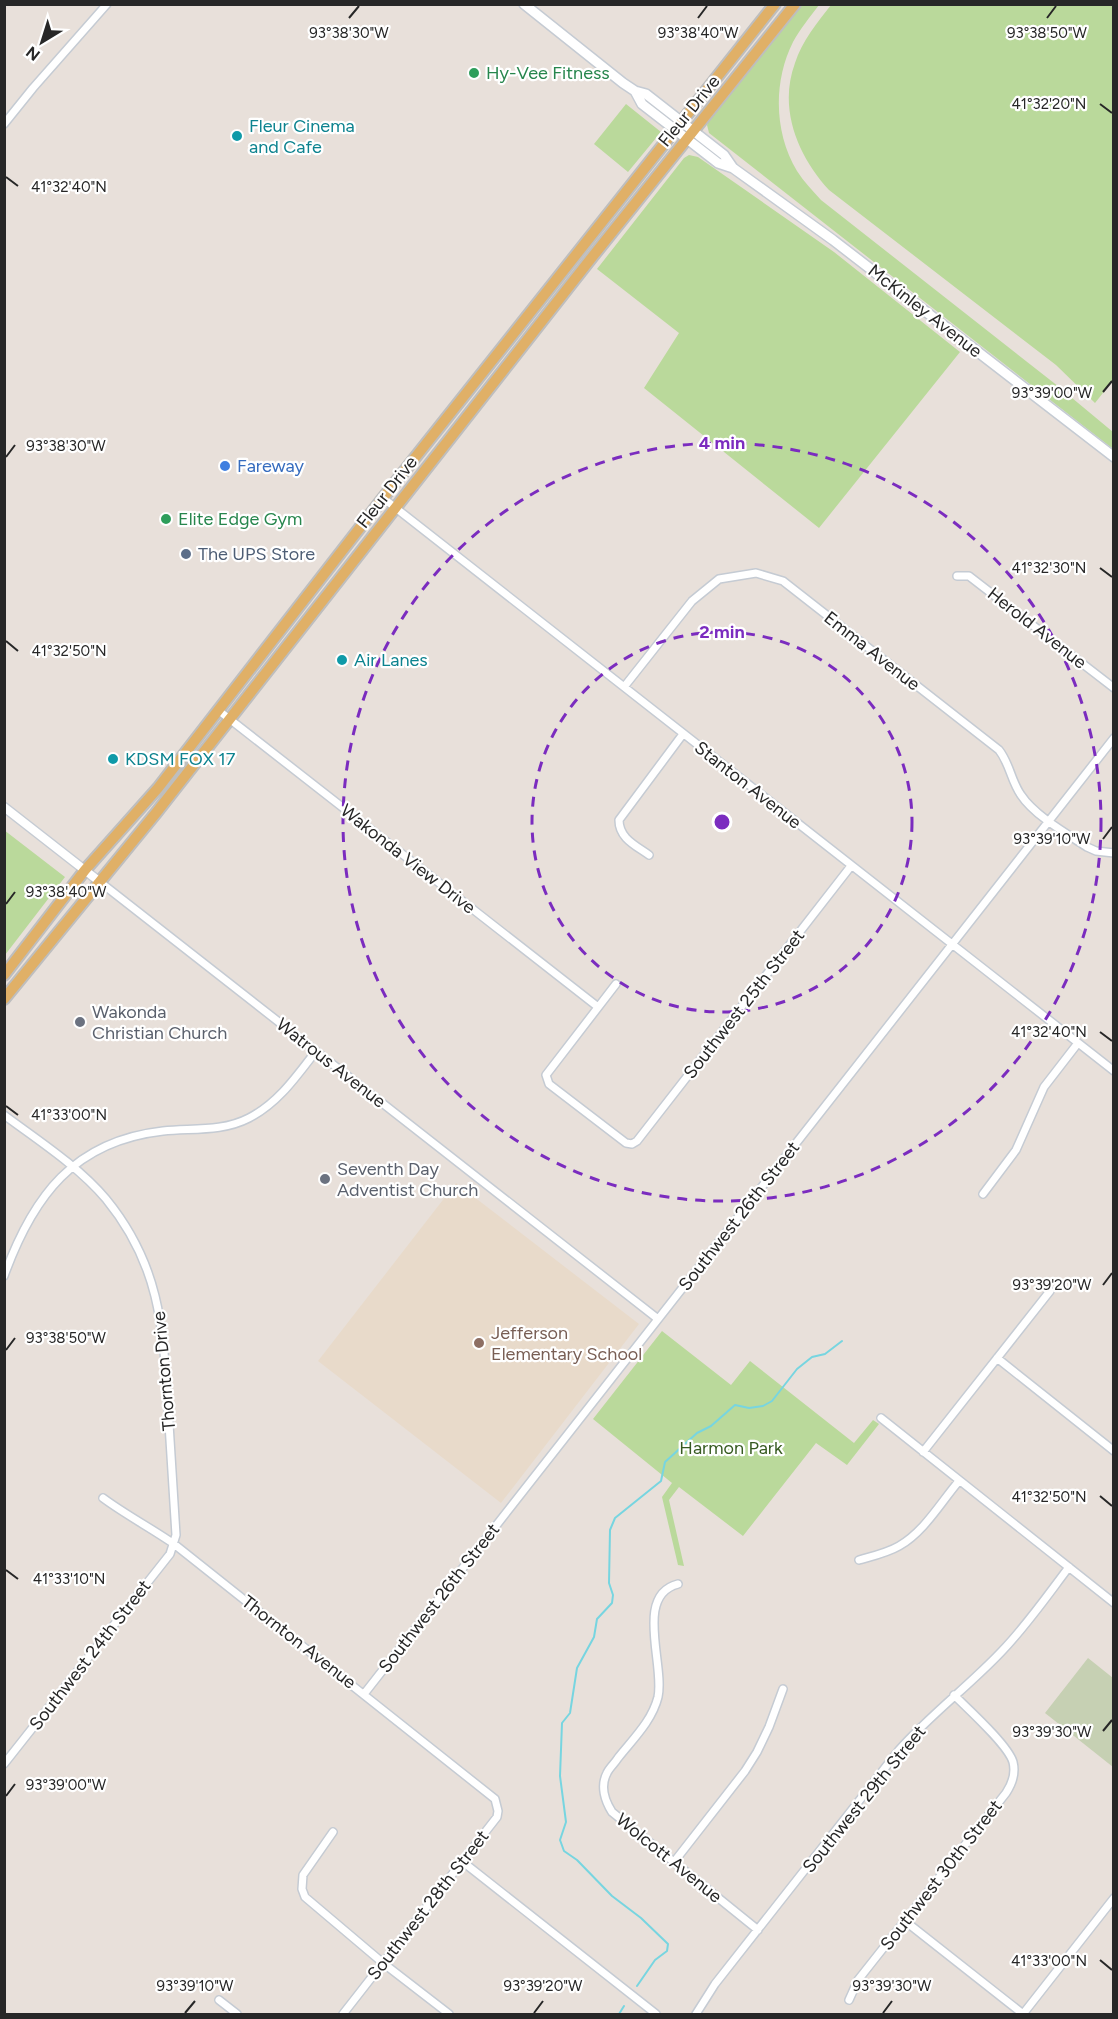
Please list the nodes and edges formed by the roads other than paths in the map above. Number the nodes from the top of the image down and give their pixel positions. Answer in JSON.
{"nodes":[{"id":1,"x":107,"y":4,"type":"edge"},
{"id":2,"x":524,"y":4,"type":"edge"},
{"id":3,"x":775,"y":4,"type":"edge"},
{"id":4,"x":795,"y":4,"type":"edge"},
{"id":5,"x":4,"y":124,"type":"edge"},
{"id":6,"x":679,"y":126,"type":"junction"},
{"id":7,"x":691,"y":135,"type":"junction"},
{"id":8,"x":1113,"y":458,"type":"edge"},
{"id":9,"x":383,"y":498,"type":"junction"},
{"id":10,"x":396,"y":508,"type":"junction"},
{"id":11,"x":957,"y":576,"type":"dead end"},
{"id":12,"x":624,"y":687,"type":"junction"},
{"id":13,"x":1113,"y":688,"type":"edge"},
{"id":14,"x":218,"y":710,"type":"junction"},
{"id":15,"x":229,"y":719,"type":"junction"},
{"id":16,"x":683,"y":734,"type":"junction"},
{"id":17,"x":1113,"y":738,"type":"edge"},
{"id":18,"x":4,"y":807,"type":"edge"},
{"id":19,"x":1049,"y":821,"type":"junction"},
{"id":20,"x":1113,"y":853,"type":"edge"},
{"id":21,"x":649,"y":855,"type":"dead end"},
{"id":22,"x":851,"y":866,"type":"junction"},
{"id":23,"x":85,"y":870,"type":"junction"},
{"id":24,"x":100,"y":882,"type":"junction"},
{"id":25,"x":952,"y":944,"type":"junction"},
{"id":26,"x":4,"y":975,"type":"edge"},
{"id":27,"x":616,"y":984,"type":"dead end"},
{"id":28,"x":4,"y":999,"type":"edge"},
{"id":29,"x":598,"y":1007,"type":"junction"},
{"id":30,"x":1078,"y":1043,"type":"junction"},
{"id":31,"x":316,"y":1051,"type":"junction"},
{"id":32,"x":1113,"y":1071,"type":"edge"},
{"id":33,"x":4,"y":1115,"type":"edge"},
{"id":34,"x":72,"y":1167,"type":"junction"},
{"id":35,"x":983,"y":1194,"type":"dead end"},
{"id":36,"x":4,"y":1276,"type":"edge"},
{"id":37,"x":1050,"y":1291,"type":"dead end"},
{"id":38,"x":657,"y":1319,"type":"junction"},
{"id":39,"x":997,"y":1358,"type":"junction"},
{"id":40,"x":881,"y":1418,"type":"dead end"},
{"id":41,"x":1113,"y":1451,"type":"edge"},
{"id":42,"x":923,"y":1452,"type":"junction"},
{"id":43,"x":959,"y":1480,"type":"junction"},
{"id":44,"x":103,"y":1498,"type":"dead end"},
{"id":45,"x":174,"y":1544,"type":"junction"},
{"id":46,"x":859,"y":1560,"type":"dead end"},
{"id":47,"x":1069,"y":1567,"type":"junction"},
{"id":48,"x":678,"y":1584,"type":"dead end"},
{"id":49,"x":1113,"y":1603,"type":"edge"},
{"id":50,"x":783,"y":1689,"type":"dead end"},
{"id":51,"x":364,"y":1694,"type":"junction"},
{"id":52,"x":954,"y":1695,"type":"junction"},
{"id":53,"x":4,"y":1764,"type":"edge"},
{"id":54,"x":490,"y":1793,"type":"joint"},
{"id":55,"x":333,"y":1832,"type":"dead end"},
{"id":56,"x":462,"y":1862,"type":"junction"},
{"id":57,"x":674,"y":1862,"type":"junction"},
{"id":58,"x":1113,"y":1898,"type":"edge"},
{"id":59,"x":905,"y":1921,"type":"junction"},
{"id":60,"x":758,"y":1929,"type":"junction"},
{"id":61,"x":383,"y":1963,"type":"junction"},
{"id":62,"x":219,"y":2000,"type":"dead end"},
{"id":63,"x":849,"y":2000,"type":"dead end"},
{"id":64,"x":237,"y":2014,"type":"edge"},
{"id":65,"x":343,"y":2014,"type":"edge"},
{"id":66,"x":449,"y":2014,"type":"edge"},
{"id":67,"x":656,"y":2014,"type":"edge"},
{"id":68,"x":696,"y":2014,"type":"edge"},
{"id":69,"x":1023,"y":2014,"type":"edge"}],
"edges":[{"from":1,"to":5,"type":"street"},
{"from":2,"to":6,"type":"main road","name":"McKinley Avenue"},
{"from":3,"to":6,"type":"main road","name":"Fleur Drive"},
{"from":4,"to":7,"type":"main road","name":"Fleur Drive"},
{"from":6,"to":7,"type":"main road","name":"McKinley Avenue"},
{"from":6,"to":9,"type":"main road","name":"Fleur Drive"},
{"from":7,"to":8,"type":"main road","name":"McKinley Avenue"},
{"from":7,"to":10,"type":"main road","name":"Fleur Drive"},
{"from":9,"to":10,"type":"street","name":"Stanton Avenue"},
{"from":9,"to":14,"type":"main road","name":"Fleur Drive"},
{"from":10,"to":12,"type":"street","name":"Stanton Avenue"},
{"from":10,"to":15,"type":"main road","name":"Fleur Drive"},
{"from":11,"to":13,"type":"street","name":"Herold Avenue"},
{"from":12,"to":16,"type":"street","name":"Stanton Avenue"},
{"from":12,"to":19,"type":"street","name":"Emma Avenue"},
{"from":14,"to":15,"type":"street","name":"Wakonda View Drive"},
{"from":14,"to":23,"type":"main road","name":"Fleur Drive"},
{"from":15,"to":24,"type":"main road","name":"Fleur Drive"},
{"from":15,"to":29,"type":"street","name":"Wakonda View Drive"},
{"from":16,"to":21,"type":"street"},
{"from":16,"to":22,"type":"street","name":"Stanton Avenue"},
{"from":17,"to":19,"type":"street","name":"Southwest 26th Street"},
{"from":18,"to":23,"type":"street","name":"Watrous Avenue"},
{"from":19,"to":20,"type":"street","name":"Emma Avenue"},
{"from":19,"to":25,"type":"street","name":"Southwest 26th Street"},
{"from":22,"to":25,"type":"street","name":"Stanton Avenue"},
{"from":22,"to":29,"type":"street","name":"Southwest 25th Street"},
{"from":23,"to":24,"type":"street","name":"Watrous Avenue"},
{"from":23,"to":26,"type":"main road","name":"Fleur Drive"},
{"from":24,"to":28,"type":"main road","name":"Fleur Drive"},
{"from":24,"to":31,"type":"street","name":"Watrous Avenue"},
{"from":25,"to":30,"type":"street","name":"Stanton Avenue"},
{"from":25,"to":38,"type":"street","name":"Southwest 26th Street"},
{"from":27,"to":29,"type":"street"},
{"from":30,"to":32,"type":"street","name":"Stanton Avenue"},
{"from":30,"to":35,"type":"street"},
{"from":31,"to":34,"type":"street"},
{"from":31,"to":38,"type":"street","name":"Watrous Avenue"},
{"from":33,"to":34,"type":"street","name":"Thornton Drive"},
{"from":34,"to":36,"type":"street"},
{"from":34,"to":45,"type":"street","name":"Thornton Drive"},
{"from":37,"to":39,"type":"street"},
{"from":38,"to":51,"type":"street","name":"Southwest 26th Street"},
{"from":39,"to":41,"type":"street"},
{"from":39,"to":42,"type":"street"},
{"from":40,"to":42,"type":"street"},
{"from":42,"to":43,"type":"street"},
{"from":43,"to":46,"type":"street"},
{"from":43,"to":47,"type":"street"},
{"from":44,"to":45,"type":"street","name":"Thornton Avenue"},
{"from":45,"to":51,"type":"street","name":"Thornton Avenue"},
{"from":45,"to":53,"type":"street","name":"Southwest 24th Street"},
{"from":47,"to":49,"type":"street"},
{"from":47,"to":52,"type":"street","name":"Southwest 29th Street"},
{"from":48,"to":57,"type":"street","name":"Wolcott Avenue"},
{"from":50,"to":57,"type":"street"},
{"from":51,"to":54,"type":"street","name":"Thornton Avenue"},
{"from":52,"to":59,"type":"street","name":"Southwest 30th Street"},
{"from":52,"to":60,"type":"street","name":"Southwest 29th Street"},
{"from":54,"to":56,"type":"street","name":"Southwest 28th Street"},
{"from":55,"to":61,"type":"street"},
{"from":56,"to":61,"type":"street","name":"Southwest 28th Street"},
{"from":56,"to":67,"type":"street"},
{"from":57,"to":60,"type":"street","name":"Wolcott Avenue"},
{"from":58,"to":69,"type":"street"},
{"from":59,"to":63,"type":"street","name":"Southwest 30th Street"},
{"from":59,"to":69,"type":"street"},
{"from":60,"to":68,"type":"street","name":"Southwest 29th Street"},
{"from":61,"to":65,"type":"street","name":"Southwest 28th Street"},
{"from":61,"to":66,"type":"street"},
{"from":62,"to":64,"type":"street"}]}
